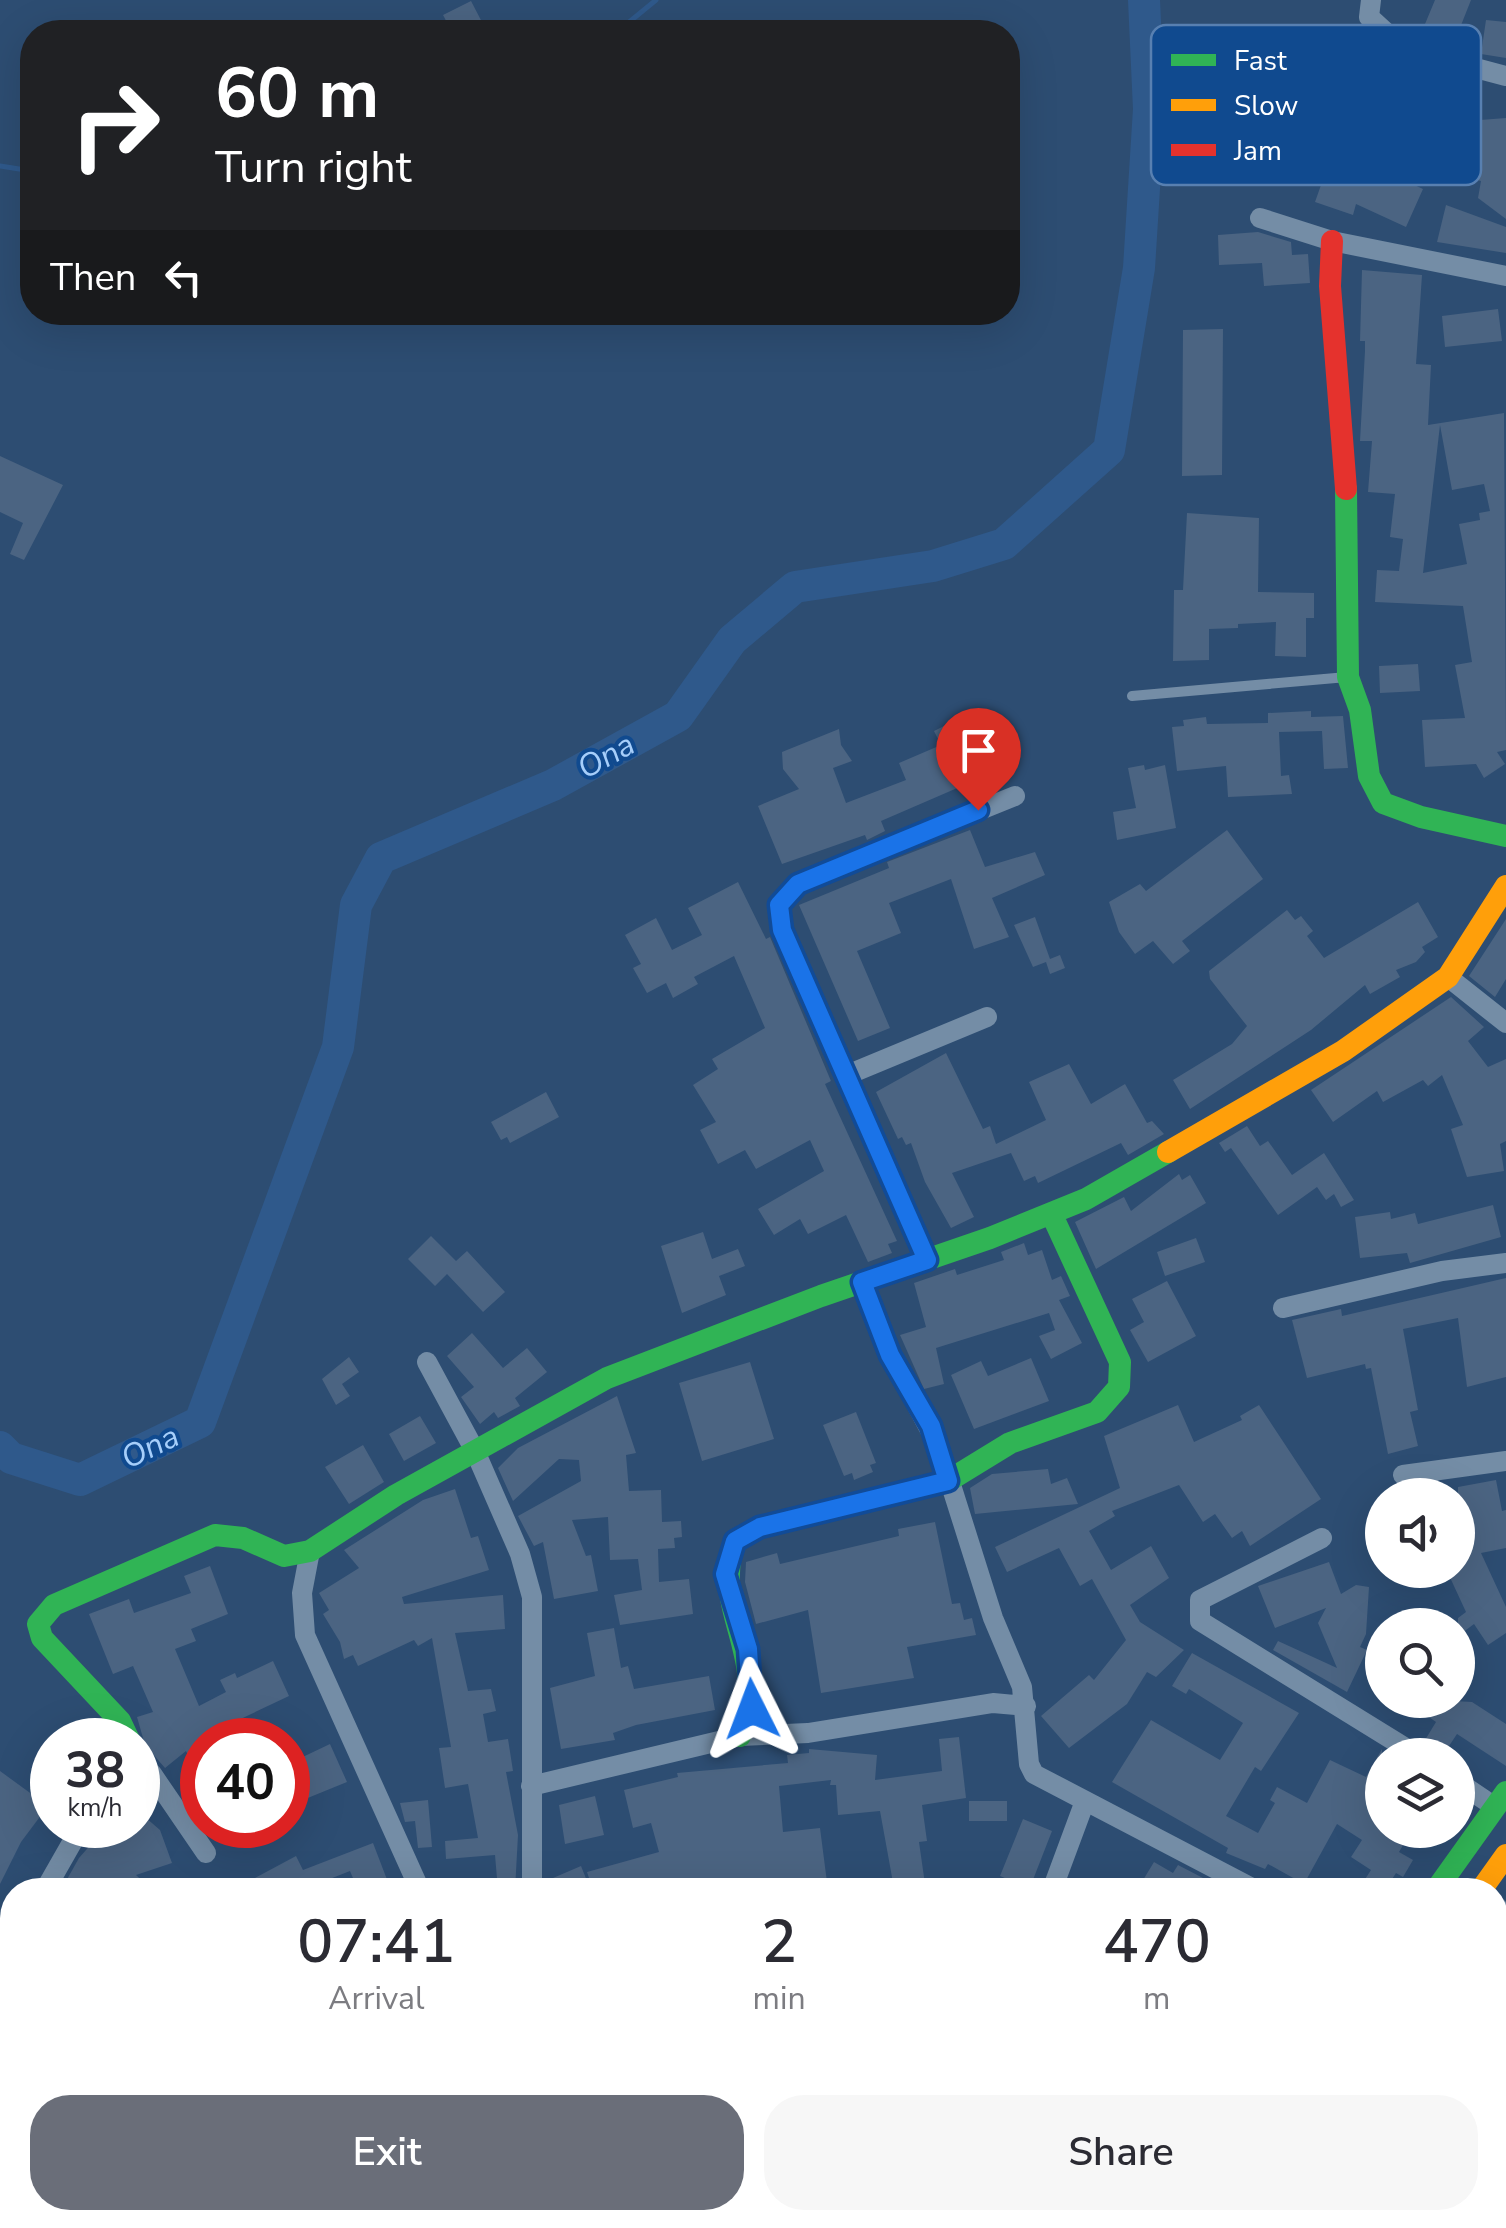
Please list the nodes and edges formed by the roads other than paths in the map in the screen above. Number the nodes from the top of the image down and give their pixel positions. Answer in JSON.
{"nodes":[{"id":1,"x":1372,"y":0,"type":"edge"},
{"id":2,"x":1378,"y":25,"type":"edge"},
{"id":3,"x":1481,"y":69,"type":"edge"},
{"id":4,"x":1506,"y":76,"type":"edge"},
{"id":5,"x":1260,"y":218,"type":"dead end"},
{"id":6,"x":1332,"y":241,"type":"junction"},
{"id":7,"x":1506,"y":276,"type":"edge"},
{"id":8,"x":1348,"y":677,"type":"junction"},
{"id":9,"x":1132,"y":696,"type":"dead end"},
{"id":10,"x":1015,"y":796,"type":"dead end"},
{"id":11,"x":1506,"y":836,"type":"edge"},
{"id":12,"x":1506,"y":886,"type":"edge"},
{"id":13,"x":1448,"y":978,"type":"junction"},
{"id":14,"x":987,"y":1017,"type":"dead end"},
{"id":15,"x":1506,"y":1023,"type":"edge"},
{"id":16,"x":846,"y":1075,"type":"junction"},
{"id":17,"x":1052,"y":1215,"type":"junction"},
{"id":18,"x":927,"y":1260,"type":"junction"},
{"id":19,"x":1506,"y":1264,"type":"edge"},
{"id":20,"x":862,"y":1282,"type":"junction"},
{"id":21,"x":1283,"y":1308,"type":"dead end"},
{"id":22,"x":427,"y":1362,"type":"dead end"},
{"id":23,"x":474,"y":1451,"type":"junction"},
{"id":24,"x":1506,"y":1461,"type":"edge"},
{"id":25,"x":1403,"y":1475,"type":"dead end"},
{"id":26,"x":948,"y":1481,"type":"junction"},
{"id":27,"x":1322,"y":1538,"type":"dead end"},
{"id":28,"x":310,"y":1552,"type":"junction"},
{"id":29,"x":1026,"y":1706,"type":"junction"},
{"id":30,"x":117,"y":1718,"type":"edge"},
{"id":31,"x":740,"y":1736,"type":"junction"},
{"id":32,"x":1389,"y":1738,"type":"edge"},
{"id":33,"x":160,"y":1786,"type":"edge"},
{"id":34,"x":531,"y":1786,"type":"junction"},
{"id":35,"x":1475,"y":1789,"type":"edge"},
{"id":36,"x":1500,"y":1800,"type":"edge"},
{"id":37,"x":1085,"y":1801,"type":"junction"},
{"id":38,"x":69,"y":1848,"type":"edge"},
{"id":39,"x":206,"y":1853,"type":"dead end"},
{"id":40,"x":1506,"y":1855,"type":"edge"},
{"id":41,"x":52,"y":1878,"type":"edge"},
{"id":42,"x":415,"y":1878,"type":"edge"},
{"id":43,"x":532,"y":1878,"type":"edge"},
{"id":44,"x":1056,"y":1878,"type":"edge"},
{"id":45,"x":1233,"y":1878,"type":"edge"},
{"id":46,"x":1445,"y":1878,"type":"edge"},
{"id":47,"x":1490,"y":1878,"type":"edge"}],
"edges":[{"from":1,"to":2,"type":"street"},
{"from":3,"to":4,"type":"street"},
{"from":5,"to":6,"type":"street"},
{"from":6,"to":7,"type":"street"},
{"from":6,"to":8,"type":"street"},
{"from":8,"to":9,"type":"lane"},
{"from":8,"to":11,"type":"street"},
{"from":10,"to":16,"type":"street"},
{"from":12,"to":13,"type":"street"},
{"from":13,"to":15,"type":"street"},
{"from":13,"to":17,"type":"street"},
{"from":14,"to":16,"type":"street"},
{"from":16,"to":18,"type":"street"},
{"from":17,"to":18,"type":"street"},
{"from":17,"to":26,"type":"street"},
{"from":18,"to":20,"type":"street"},
{"from":19,"to":21,"type":"street"},
{"from":20,"to":23,"type":"street"},
{"from":20,"to":26,"type":"street"},
{"from":22,"to":23,"type":"street"},
{"from":23,"to":28,"type":"street"},
{"from":23,"to":34,"type":"street"},
{"from":24,"to":25,"type":"street"},
{"from":26,"to":29,"type":"street"},
{"from":26,"to":31,"type":"street"},
{"from":27,"to":32,"type":"street"},
{"from":28,"to":30,"type":"street"},
{"from":28,"to":42,"type":"street"},
{"from":29,"to":31,"type":"street"},
{"from":29,"to":37,"type":"street"},
{"from":31,"to":34,"type":"street"},
{"from":33,"to":39,"type":"street"},
{"from":34,"to":43,"type":"street"},
{"from":35,"to":36,"type":"street"},
{"from":36,"to":46,"type":"street"},
{"from":37,"to":44,"type":"street"},
{"from":37,"to":45,"type":"street"},
{"from":38,"to":41,"type":"street"},
{"from":40,"to":47,"type":"street"}]}
